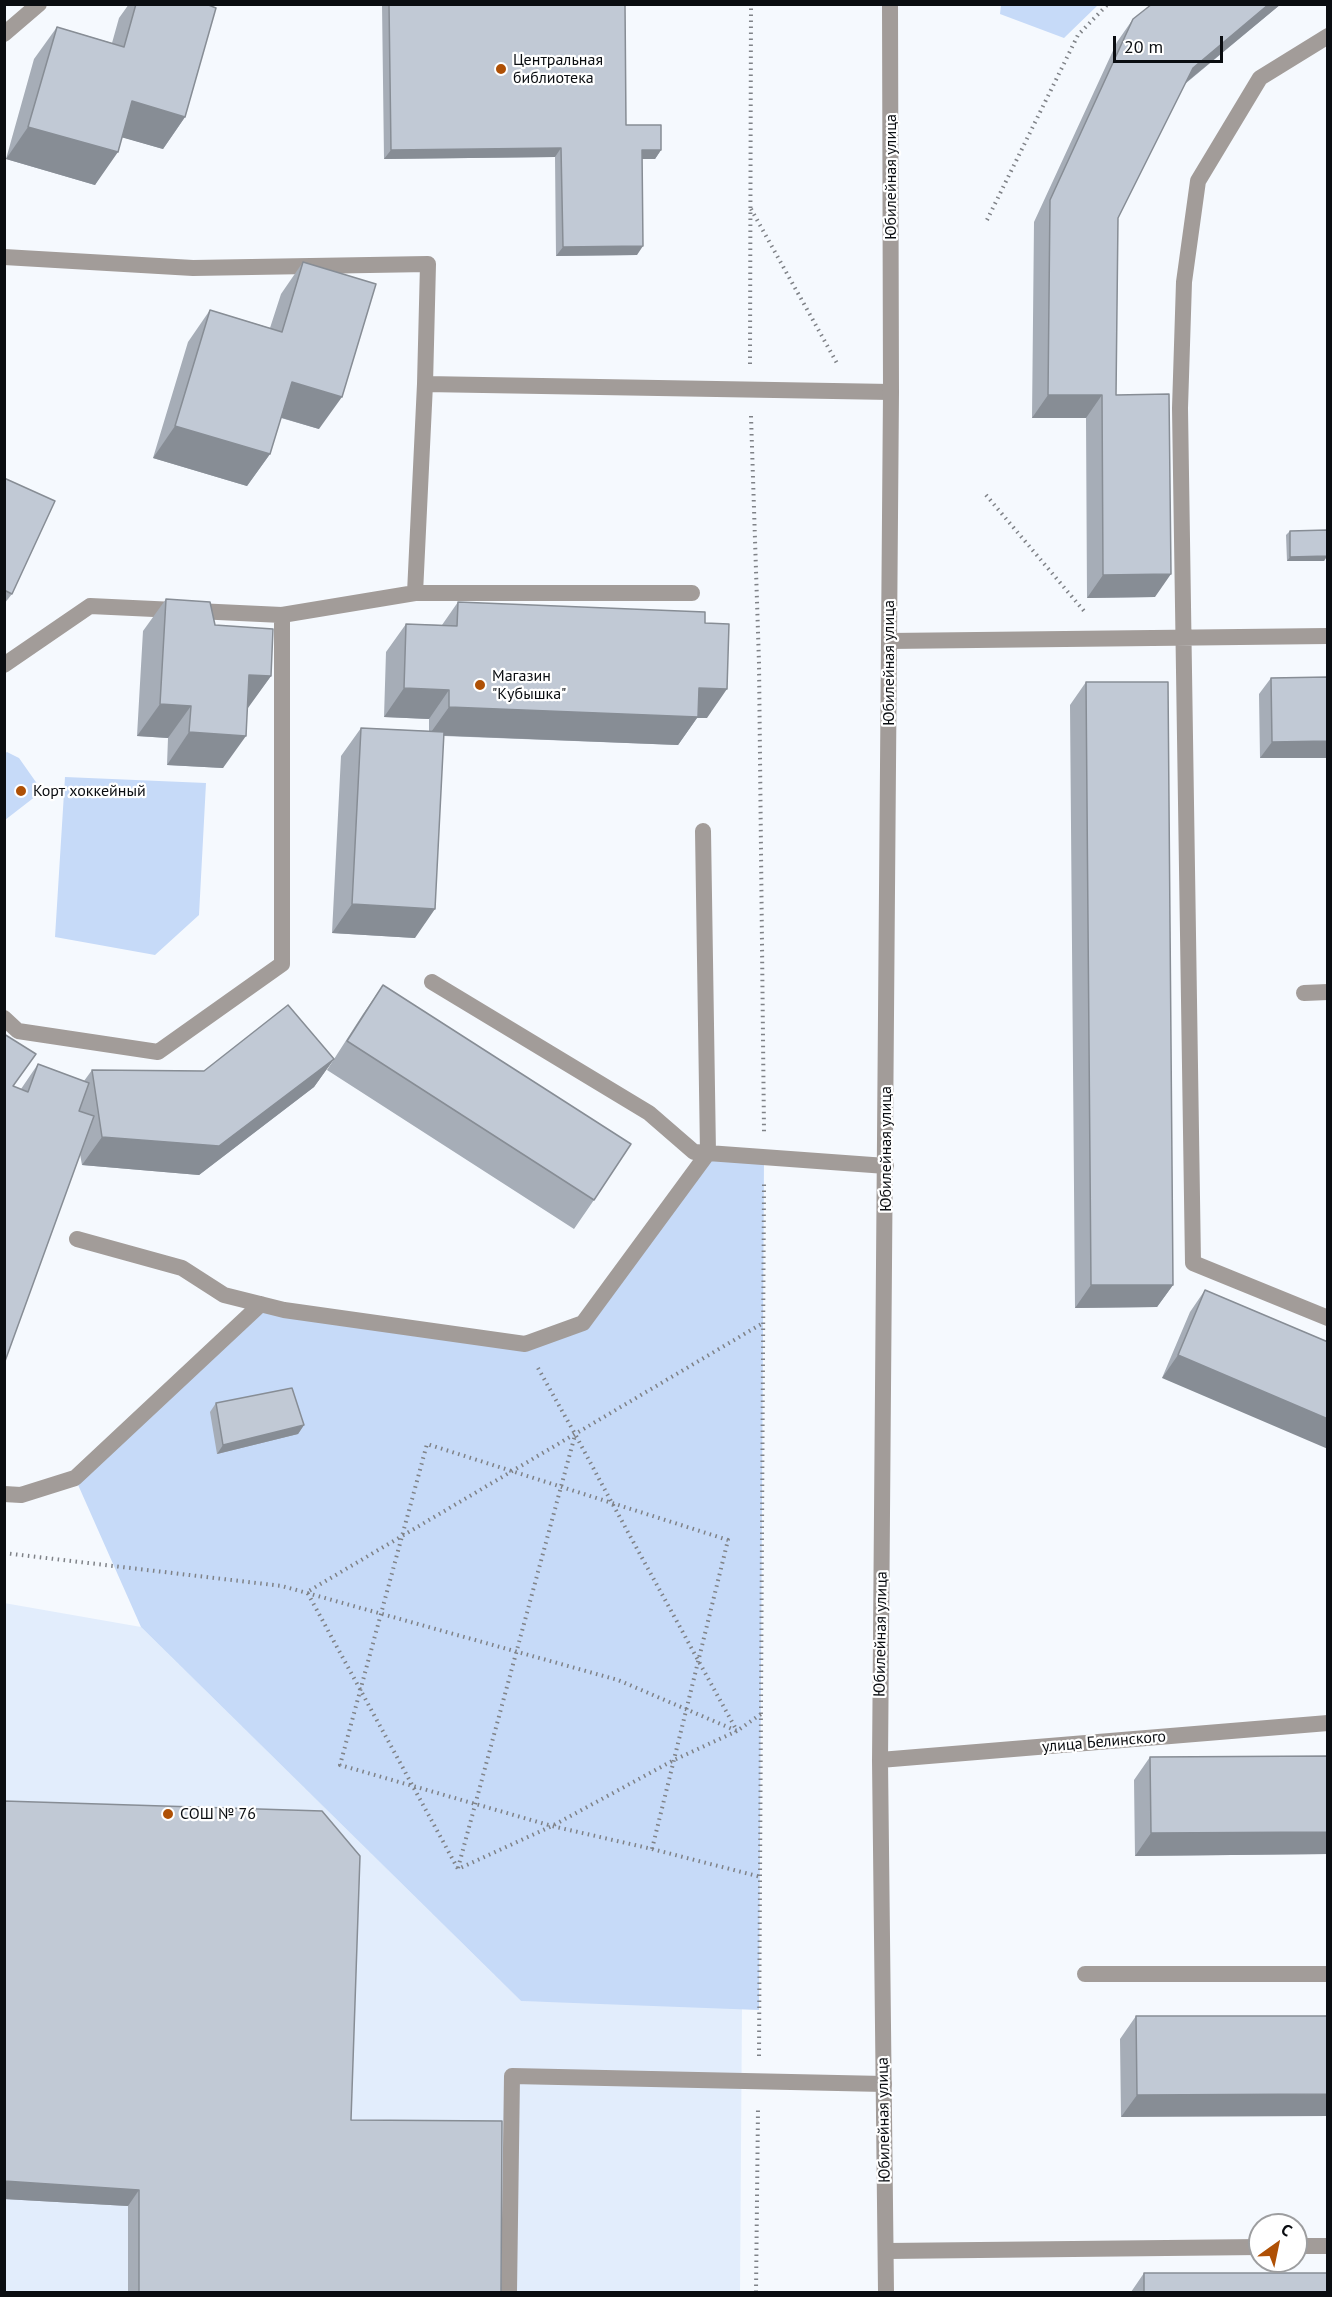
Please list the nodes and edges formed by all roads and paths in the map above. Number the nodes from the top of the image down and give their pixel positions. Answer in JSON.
{"nodes":[{"id":1,"x":39,"y":4,"type":"edge"},
{"id":2,"x":751,"y":4,"type":"edge"},
{"id":3,"x":890,"y":4,"type":"edge"},
{"id":4,"x":1108,"y":4,"type":"edge"},
{"id":5,"x":4,"y":34,"type":"edge"},
{"id":6,"x":1328,"y":36,"type":"edge"},
{"id":7,"x":750,"y":207,"type":"junction"},
{"id":8,"x":987,"y":220,"type":"dead end"},
{"id":9,"x":4,"y":256,"type":"edge"},
{"id":10,"x":425,"y":384,"type":"junction"},
{"id":11,"x":750,"y":390,"type":"junction"},
{"id":12,"x":852,"y":392,"type":"junction"},
{"id":13,"x":891,"y":392,"type":"junction"},
{"id":14,"x":986,"y":495,"type":"dead end"},
{"id":15,"x":415,"y":593,"type":"junction"},
{"id":16,"x":692,"y":593,"type":"dead end"},
{"id":17,"x":282,"y":615,"type":"junction"},
{"id":18,"x":1328,"y":636,"type":"edge"},
{"id":19,"x":1183,"y":638,"type":"junction"},
{"id":20,"x":1108,"y":639,"type":"junction"},
{"id":21,"x":889,"y":641,"type":"junction"},
{"id":22,"x":4,"y":665,"type":"edge"},
{"id":23,"x":703,"y":831,"type":"dead end"},
{"id":24,"x":432,"y":982,"type":"dead end"},
{"id":25,"x":1328,"y":992,"type":"edge"},
{"id":26,"x":1304,"y":993,"type":"dead end"},
{"id":27,"x":4,"y":1018,"type":"edge"},
{"id":28,"x":708,"y":1153,"type":"junction"},
{"id":29,"x":764,"y":1158,"type":"junction"},
{"id":30,"x":886,"y":1166,"type":"junction"},
{"id":31,"x":77,"y":1239,"type":"dead end"},
{"id":32,"x":261,"y":1304,"type":"junction"},
{"id":33,"x":1328,"y":1318,"type":"edge"},
{"id":34,"x":764,"y":1323,"type":"junction"},
{"id":35,"x":525,"y":1344,"type":"junction"},
{"id":36,"x":575,"y":1434,"type":"junction"},
{"id":37,"x":512,"y":1471,"type":"junction"},
{"id":38,"x":561,"y":1486,"type":"junction"},
{"id":39,"x":4,"y":1494,"type":"edge"},
{"id":40,"x":612,"y":1503,"type":"junction"},
{"id":41,"x":402,"y":1536,"type":"junction"},
{"id":42,"x":4,"y":1553,"type":"edge"},
{"id":43,"x":307,"y":1592,"type":"junction"},
{"id":44,"x":381,"y":1613,"type":"junction"},
{"id":45,"x":516,"y":1651,"type":"junction"},
{"id":46,"x":698,"y":1660,"type":"junction"},
{"id":47,"x":360,"y":1690,"type":"junction"},
{"id":48,"x":686,"y":1709,"type":"junction"},
{"id":49,"x":761,"y":1714,"type":"junction"},
{"id":50,"x":1328,"y":1723,"type":"edge"},
{"id":51,"x":737,"y":1731,"type":"junction"},
{"id":52,"x":674,"y":1760,"type":"junction"},
{"id":53,"x":880,"y":1760,"type":"junction"},
{"id":54,"x":412,"y":1784,"type":"junction"},
{"id":55,"x":475,"y":1803,"type":"junction"},
{"id":56,"x":552,"y":1826,"type":"junction"},
{"id":57,"x":652,"y":1848,"type":"junction"},
{"id":58,"x":458,"y":1869,"type":"junction"},
{"id":59,"x":761,"y":1877,"type":"junction"},
{"id":60,"x":1085,"y":1974,"type":"dead end"},
{"id":61,"x":1328,"y":1974,"type":"edge"},
{"id":62,"x":758,"y":2081,"type":"junction"},
{"id":63,"x":884,"y":2084,"type":"junction"},
{"id":64,"x":1308,"y":2246,"type":"edge"},
{"id":65,"x":1328,"y":2246,"type":"edge"},
{"id":66,"x":1248,"y":2247,"type":"edge"},
{"id":67,"x":885,"y":2251,"type":"junction"},
{"id":68,"x":509,"y":2292,"type":"edge"},
{"id":69,"x":756,"y":2292,"type":"edge"},
{"id":70,"x":886,"y":2292,"type":"edge"}],
"edges":[{"from":1,"to":5,"type":"street"},
{"from":2,"to":7,"type":"path"},
{"from":3,"to":13,"type":"street","name":"Юбилейная улица"},
{"from":4,"to":8,"type":"path"},
{"from":6,"to":19,"type":"street"},
{"from":7,"to":11,"type":"path"},
{"from":7,"to":12,"type":"path"},
{"from":9,"to":10,"type":"street"},
{"from":10,"to":11,"type":"street"},
{"from":10,"to":15,"type":"street"},
{"from":11,"to":12,"type":"street"},
{"from":11,"to":29,"type":"path"},
{"from":12,"to":13,"type":"street"},
{"from":13,"to":21,"type":"street","name":"Юбилейная улица"},
{"from":14,"to":20,"type":"path"},
{"from":15,"to":16,"type":"street"},
{"from":15,"to":17,"type":"street"},
{"from":17,"to":22,"type":"street"},
{"from":17,"to":27,"type":"street"},
{"from":18,"to":19,"type":"street"},
{"from":19,"to":20,"type":"street"},
{"from":19,"to":33,"type":"street"},
{"from":20,"to":21,"type":"street"},
{"from":21,"to":30,"type":"street","name":"Юбилейная улица"},
{"from":23,"to":28,"type":"street"},
{"from":24,"to":28,"type":"street"},
{"from":25,"to":26,"type":"street"},
{"from":28,"to":29,"type":"street"},
{"from":28,"to":35,"type":"street"},
{"from":29,"to":30,"type":"street"},
{"from":29,"to":34,"type":"path"},
{"from":30,"to":53,"type":"street","name":"Юбилейная улица"},
{"from":31,"to":32,"type":"street"},
{"from":32,"to":35,"type":"street"},
{"from":32,"to":39,"type":"street"},
{"from":34,"to":36,"type":"path"},
{"from":34,"to":49,"type":"path"},
{"from":35,"to":36,"type":"path"},
{"from":36,"to":37,"type":"path"},
{"from":36,"to":38,"type":"path"},
{"from":36,"to":40,"type":"path"},
{"from":37,"to":38,"type":"path"},
{"from":37,"to":41,"type":"path"},
{"from":37,"to":41,"type":"path"},
{"from":38,"to":40,"type":"path"},
{"from":38,"to":45,"type":"path"},
{"from":40,"to":46,"type":"path"},
{"from":40,"to":46,"type":"path"},
{"from":41,"to":43,"type":"path"},
{"from":41,"to":44,"type":"path"},
{"from":42,"to":43,"type":"path"},
{"from":43,"to":44,"type":"path"},
{"from":43,"to":47,"type":"path"},
{"from":44,"to":45,"type":"path"},
{"from":44,"to":47,"type":"path"},
{"from":45,"to":48,"type":"path"},
{"from":45,"to":55,"type":"path"},
{"from":46,"to":48,"type":"path"},
{"from":46,"to":51,"type":"path"},
{"from":47,"to":54,"type":"path"},
{"from":47,"to":54,"type":"path"},
{"from":48,"to":51,"type":"path"},
{"from":48,"to":52,"type":"path"},
{"from":49,"to":51,"type":"path"},
{"from":49,"to":59,"type":"path"},
{"from":50,"to":53,"type":"street","name":"улица Белинского"},
{"from":51,"to":52,"type":"path"},
{"from":52,"to":56,"type":"path"},
{"from":52,"to":57,"type":"path"},
{"from":53,"to":63,"type":"street","name":"Юбилейная улица"},
{"from":54,"to":55,"type":"path"},
{"from":54,"to":58,"type":"path"},
{"from":55,"to":56,"type":"path"},
{"from":55,"to":58,"type":"path"},
{"from":56,"to":57,"type":"path"},
{"from":56,"to":58,"type":"path"},
{"from":57,"to":59,"type":"path"},
{"from":59,"to":62,"type":"path"},
{"from":60,"to":61,"type":"street"},
{"from":62,"to":63,"type":"street"},
{"from":62,"to":68,"type":"street"},
{"from":62,"to":69,"type":"path"},
{"from":63,"to":67,"type":"street","name":"Юбилейная улица"},
{"from":64,"to":65,"type":"street"},
{"from":66,"to":67,"type":"street"},
{"from":67,"to":70,"type":"street","name":"Юбилейная улица"}]}
